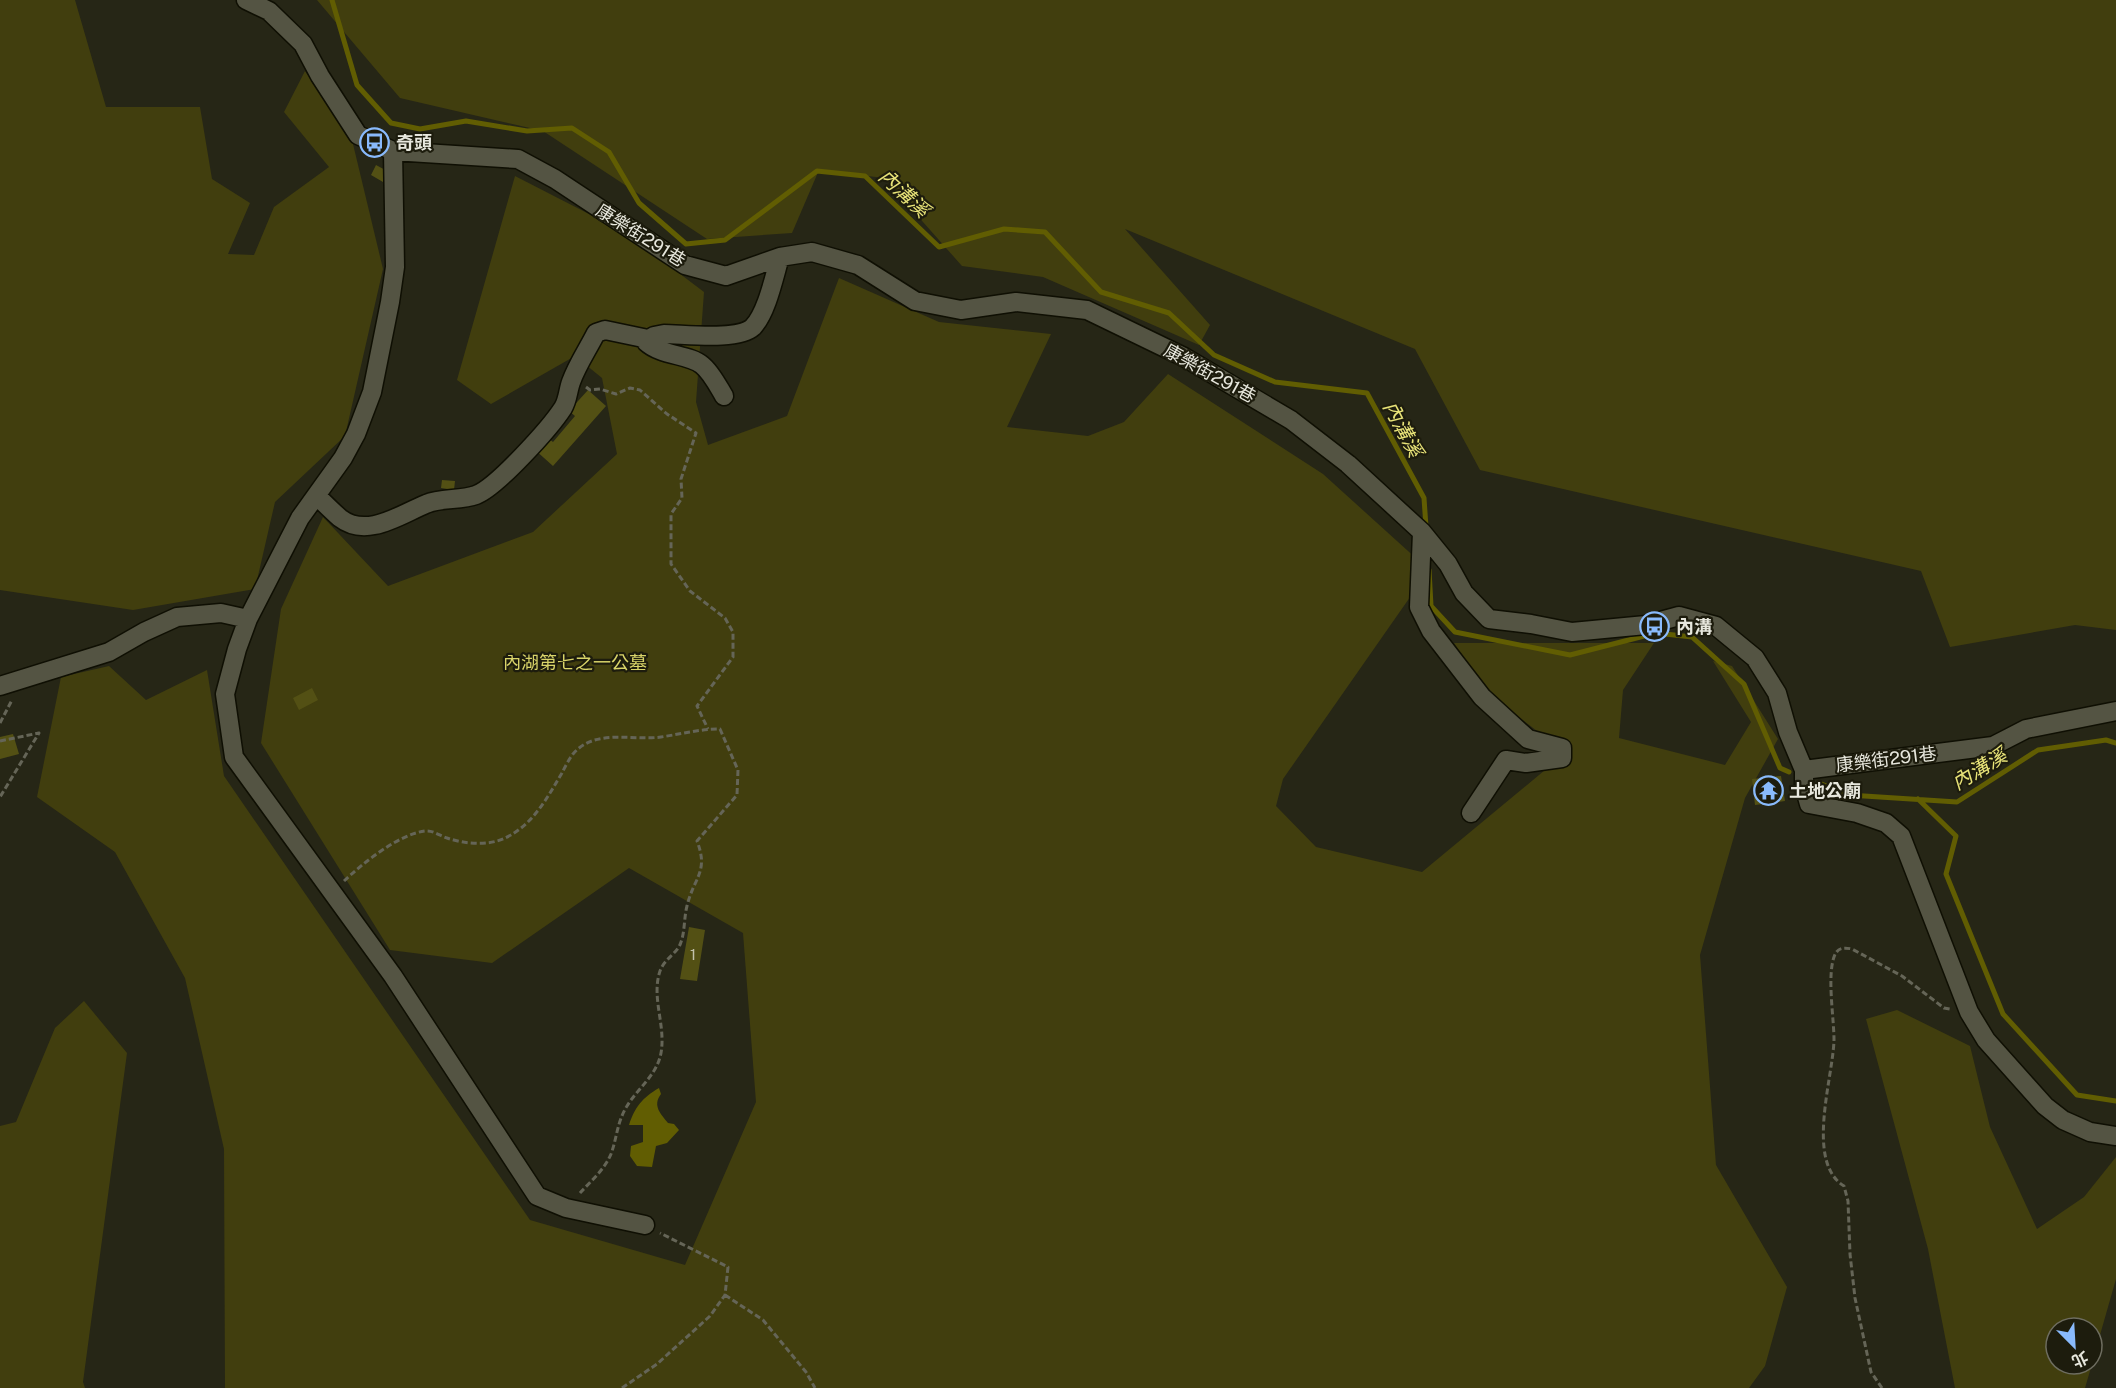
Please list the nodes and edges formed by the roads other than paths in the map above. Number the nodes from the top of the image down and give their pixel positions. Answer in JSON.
{"nodes":[{"id":1,"x":246,"y":0,"type":"edge"},
{"id":2,"x":393,"y":151,"type":"junction"},
{"id":3,"x":780,"y":257,"type":"junction"},
{"id":4,"x":648,"y":339,"type":"junction"},
{"id":5,"x":724,"y":396,"type":"dead end"},
{"id":6,"x":317,"y":496,"type":"junction"},
{"id":7,"x":1422,"y":532,"type":"junction"},
{"id":8,"x":248,"y":619,"type":"junction"},
{"id":9,"x":0,"y":686,"type":"edge"},
{"id":10,"x":2116,"y":711,"type":"edge"},
{"id":11,"x":1804,"y":770,"type":"junction"},
{"id":12,"x":1471,"y":813,"type":"dead end"},
{"id":13,"x":2116,"y":1136,"type":"edge"},
{"id":14,"x":645,"y":1225,"type":"road end"}],
"edges":[{"from":1,"to":2,"type":"street","name":"康樂街291巷"},
{"from":2,"to":3,"type":"street","name":"康樂街291巷"},
{"from":2,"to":6,"type":"street"},
{"from":3,"to":4,"type":"street"},
{"from":3,"to":7,"type":"street","name":"康樂街291巷"},
{"from":4,"to":5,"type":"street"},
{"from":4,"to":6,"type":"street"},
{"from":6,"to":8,"type":"street"},
{"from":7,"to":11,"type":"street","name":"康樂街291巷"},
{"from":7,"to":12,"type":"street"},
{"from":8,"to":9,"type":"street"},
{"from":8,"to":14,"type":"street"},
{"from":10,"to":11,"type":"street","name":"康樂街291巷"},
{"from":11,"to":13,"type":"street"}]}
